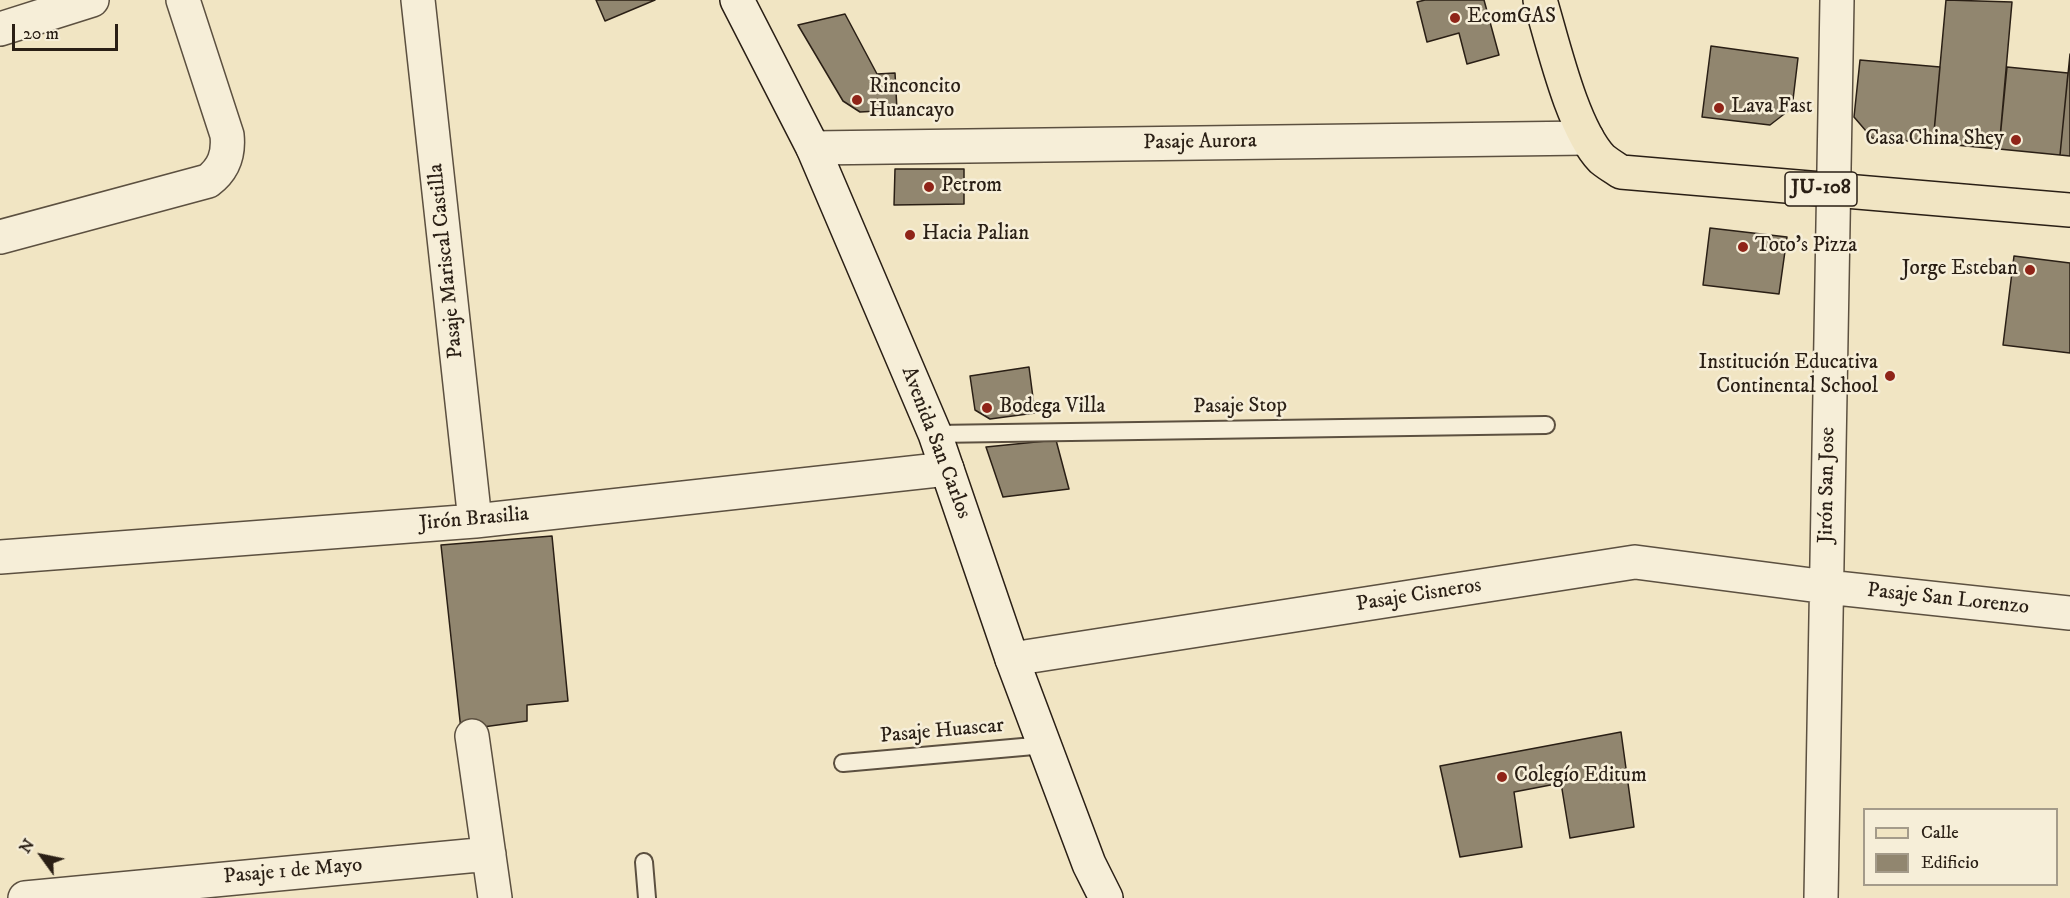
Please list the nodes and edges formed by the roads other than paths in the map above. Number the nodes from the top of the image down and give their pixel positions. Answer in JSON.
{"nodes":[{"id":1,"x":92,"y":0,"type":"edge"},
{"id":2,"x":183,"y":0,"type":"edge"},
{"id":3,"x":418,"y":0,"type":"edge"},
{"id":4,"x":736,"y":0,"type":"edge"},
{"id":5,"x":1540,"y":0,"type":"edge"},
{"id":6,"x":1837,"y":0,"type":"edge"},
{"id":7,"x":0,"y":29,"type":"edge"},
{"id":8,"x":1587,"y":138,"type":"junction"},
{"id":9,"x":813,"y":148,"type":"junction"},
{"id":10,"x":1834,"y":190,"type":"junction"},
{"id":11,"x":2070,"y":210,"type":"edge"},
{"id":12,"x":0,"y":237,"type":"edge"},
{"id":13,"x":1546,"y":425,"type":"dead end"},
{"id":14,"x":935,"y":434,"type":"junction"},
{"id":15,"x":947,"y":469,"type":"junction"},
{"id":16,"x":475,"y":521,"type":"junction"},
{"id":17,"x":0,"y":557,"type":"edge"},
{"id":18,"x":1827,"y":587,"type":"junction"},
{"id":19,"x":2070,"y":613,"type":"edge"},
{"id":20,"x":1012,"y":659,"type":"junction"},
{"id":21,"x":472,"y":736,"type":"dead end"},
{"id":22,"x":1045,"y":745,"type":"junction"},
{"id":23,"x":843,"y":763,"type":"dead end"},
{"id":24,"x":489,"y":854,"type":"junction"},
{"id":25,"x":644,"y":862,"type":"dead end"},
{"id":26,"x":25,"y":898,"type":"edge"},
{"id":27,"x":495,"y":898,"type":"edge"},
{"id":28,"x":647,"y":898,"type":"edge"},
{"id":29,"x":1106,"y":898,"type":"edge"},
{"id":30,"x":1821,"y":898,"type":"edge"}],
"edges":[{"from":1,"to":7,"type":"street"},
{"from":2,"to":12,"type":"street"},
{"from":3,"to":16,"type":"street","name":"Pasaje Mariscal Castilla"},
{"from":4,"to":9,"type":"street","name":"Avenida San Carlos"},
{"from":5,"to":8,"type":"main road","number":"JU-108"},
{"from":6,"to":10,"type":"street","name":"Jirón San Jose"},
{"from":8,"to":9,"type":"street","name":"Pasaje Aurora"},
{"from":8,"to":10,"type":"main road","number":"JU-108"},
{"from":9,"to":14,"type":"street","name":"Avenida San Carlos"},
{"from":10,"to":11,"type":"main road","number":"JU-108"},
{"from":10,"to":18,"type":"street","name":"Jirón San Jose"},
{"from":13,"to":14,"type":"lane","name":"Pasaje Stop"},
{"from":14,"to":15,"type":"street","name":"Avenida San Carlos"},
{"from":15,"to":16,"type":"street","name":"Jirón Brasilia"},
{"from":15,"to":20,"type":"street","name":"Avenida San Carlos"},
{"from":16,"to":17,"type":"street","name":"Jirón Brasilia"},
{"from":18,"to":19,"type":"street","name":"Pasaje San Lorenzo"},
{"from":18,"to":20,"type":"street","name":"Pasaje Cisneros"},
{"from":18,"to":30,"type":"street","name":"Jirón San Jose"},
{"from":20,"to":22,"type":"street","name":"Avenida San Carlos"},
{"from":21,"to":24,"type":"street"},
{"from":22,"to":23,"type":"lane","name":"Pasaje Huascar"},
{"from":22,"to":29,"type":"street","name":"Avenida San Carlos"},
{"from":24,"to":26,"type":"street","name":"Pasaje 1 de Mayo"},
{"from":24,"to":27,"type":"street"},
{"from":25,"to":28,"type":"lane"}]}
